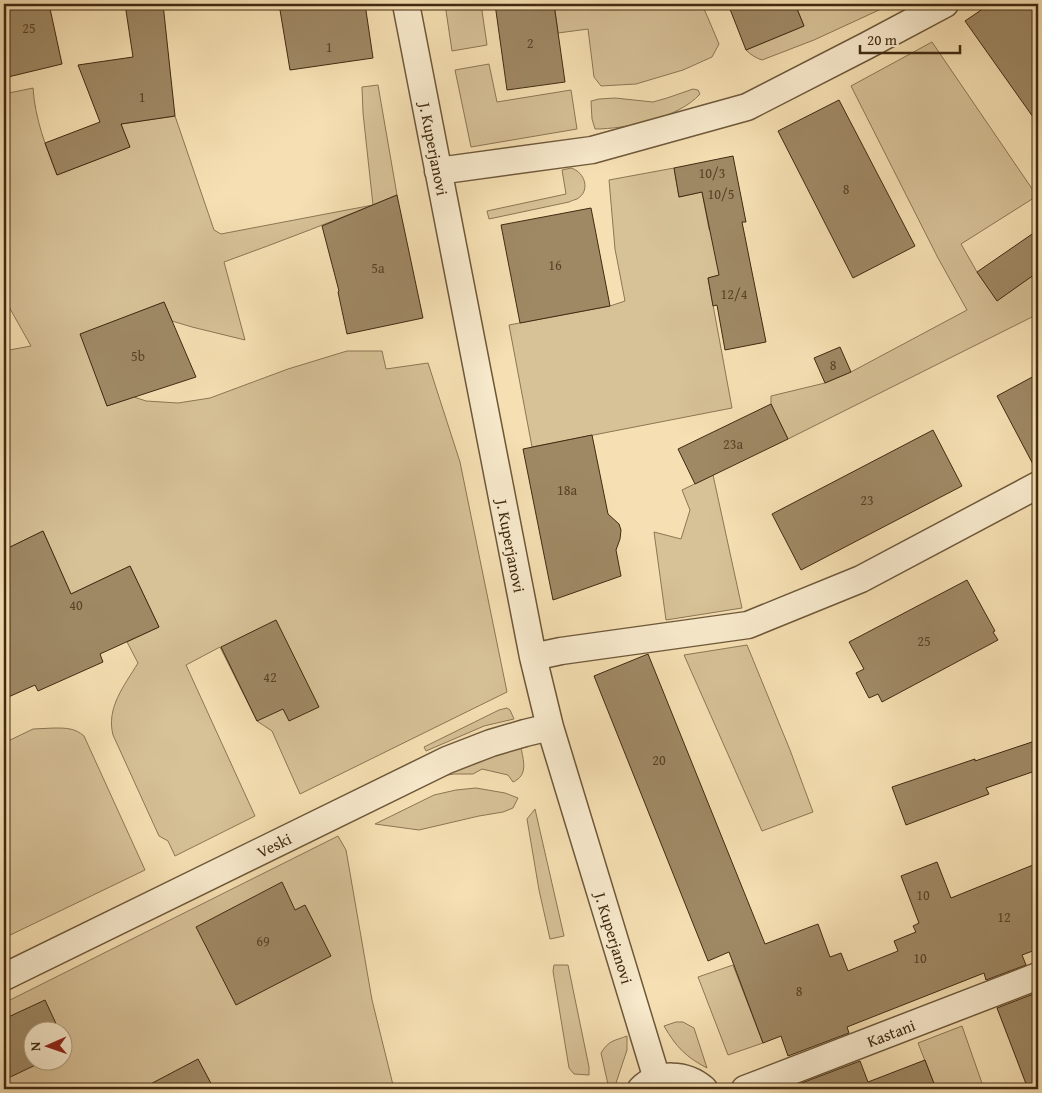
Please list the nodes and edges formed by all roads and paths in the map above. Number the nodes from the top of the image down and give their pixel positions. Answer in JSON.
{"nodes":[{"id":1,"x":406,"y":4,"type":"edge"},
{"id":2,"x":945,"y":4,"type":"edge"},
{"id":3,"x":438,"y":171,"type":"junction"},
{"id":4,"x":1038,"y":485,"type":"edge"},
{"id":5,"x":533,"y":657,"type":"junction"},
{"id":6,"x":550,"y":727,"type":"junction"},
{"id":7,"x":1038,"y":976,"type":"edge"},
{"id":8,"x":4,"y":977,"type":"edge"},
{"id":9,"x":649,"y":1084,"type":"edge"},
{"id":10,"x":704,"y":1089,"type":"edge"},
{"id":11,"x":744,"y":1089,"type":"edge"}],
"edges":[{"from":1,"to":3,"type":"street","name":"J. Kuperjanovi"},
{"from":2,"to":3,"type":"street"},
{"from":3,"to":5,"type":"street","name":"J. Kuperjanovi"},
{"from":4,"to":5,"type":"street"},
{"from":5,"to":6,"type":"street","name":"J. Kuperjanovi"},
{"from":6,"to":8,"type":"street","name":"Veski"},
{"from":6,"to":9,"type":"street","name":"J. Kuperjanovi"},
{"from":7,"to":11,"type":"street","name":"Kastani"},
{"from":9,"to":10,"type":"street"}]}
